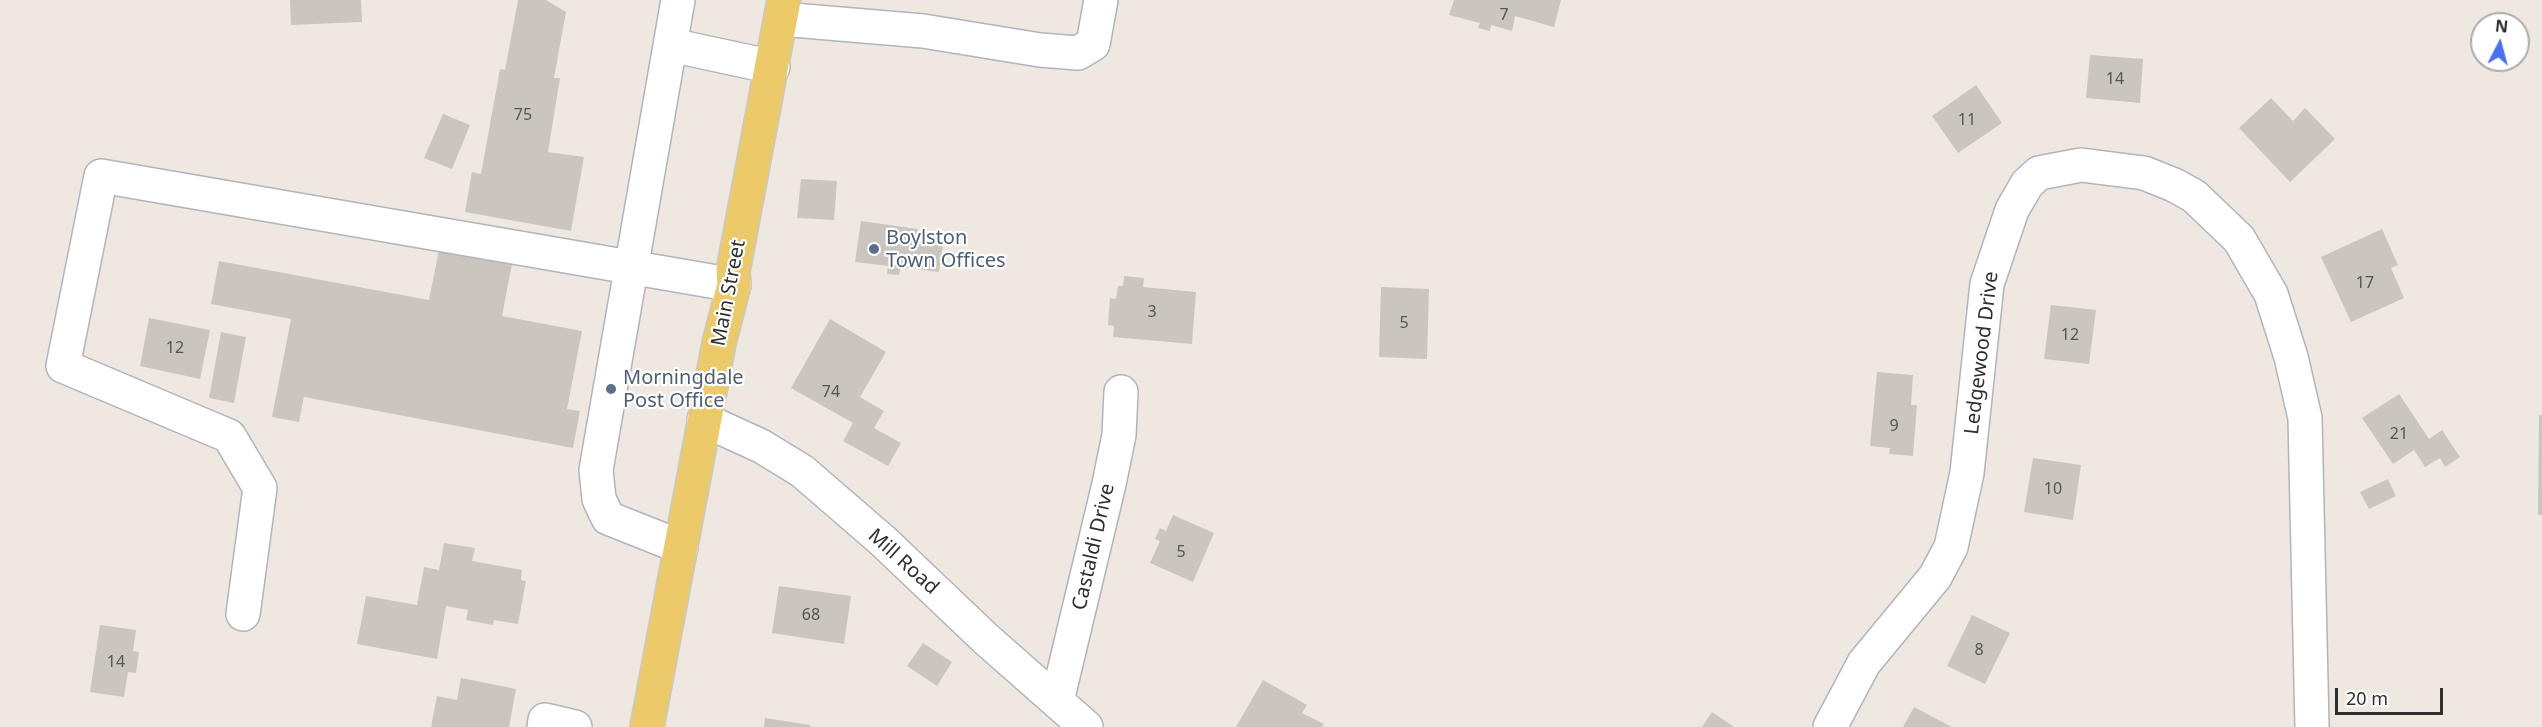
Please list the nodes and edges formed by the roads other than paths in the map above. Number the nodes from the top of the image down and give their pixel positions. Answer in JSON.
{"nodes":[{"id":1,"x":678,"y":0,"type":"edge"},
{"id":2,"x":1101,"y":0,"type":"edge"},
{"id":3,"x":783,"y":9,"type":"edge"},
{"id":4,"x":671,"y":45,"type":"junction"},
{"id":5,"x":773,"y":68,"type":"junction"},
{"id":6,"x":633,"y":267,"type":"junction"},
{"id":7,"x":734,"y":285,"type":"junction"},
{"id":8,"x":1121,"y":392,"type":"dead end"},
{"id":9,"x":704,"y":420,"type":"junction"},
{"id":10,"x":681,"y":547,"type":"junction"},
{"id":11,"x":243,"y":614,"type":"dead end"},
{"id":12,"x":1058,"y":701,"type":"junction"},
{"id":13,"x":544,"y":727,"type":"edge"},
{"id":14,"x":575,"y":727,"type":"edge"},
{"id":15,"x":647,"y":727,"type":"edge"},
{"id":16,"x":1086,"y":727,"type":"edge"},
{"id":17,"x":1830,"y":727,"type":"edge"},
{"id":18,"x":2312,"y":727,"type":"edge"}],
"edges":[{"from":1,"to":4,"type":"street"},
{"from":2,"to":3,"type":"street"},
{"from":3,"to":5,"type":"main road","name":"Main Street"},
{"from":4,"to":5,"type":"street"},
{"from":4,"to":6,"type":"street"},
{"from":5,"to":7,"type":"main road","name":"Main Street"},
{"from":6,"to":7,"type":"street"},
{"from":6,"to":10,"type":"street"},
{"from":6,"to":11,"type":"street"},
{"from":7,"to":9,"type":"main road","name":"Main Street"},
{"from":8,"to":12,"type":"street","name":"Castaldi Drive"},
{"from":9,"to":10,"type":"main road","name":"Main Street"},
{"from":9,"to":12,"type":"street","name":"Mill Road"},
{"from":10,"to":15,"type":"main road","name":"Main Street"},
{"from":12,"to":16,"type":"street","name":"Mill Road"},
{"from":13,"to":14,"type":"street"},
{"from":17,"to":18,"type":"street","name":"Ledgewood Drive"}]}
